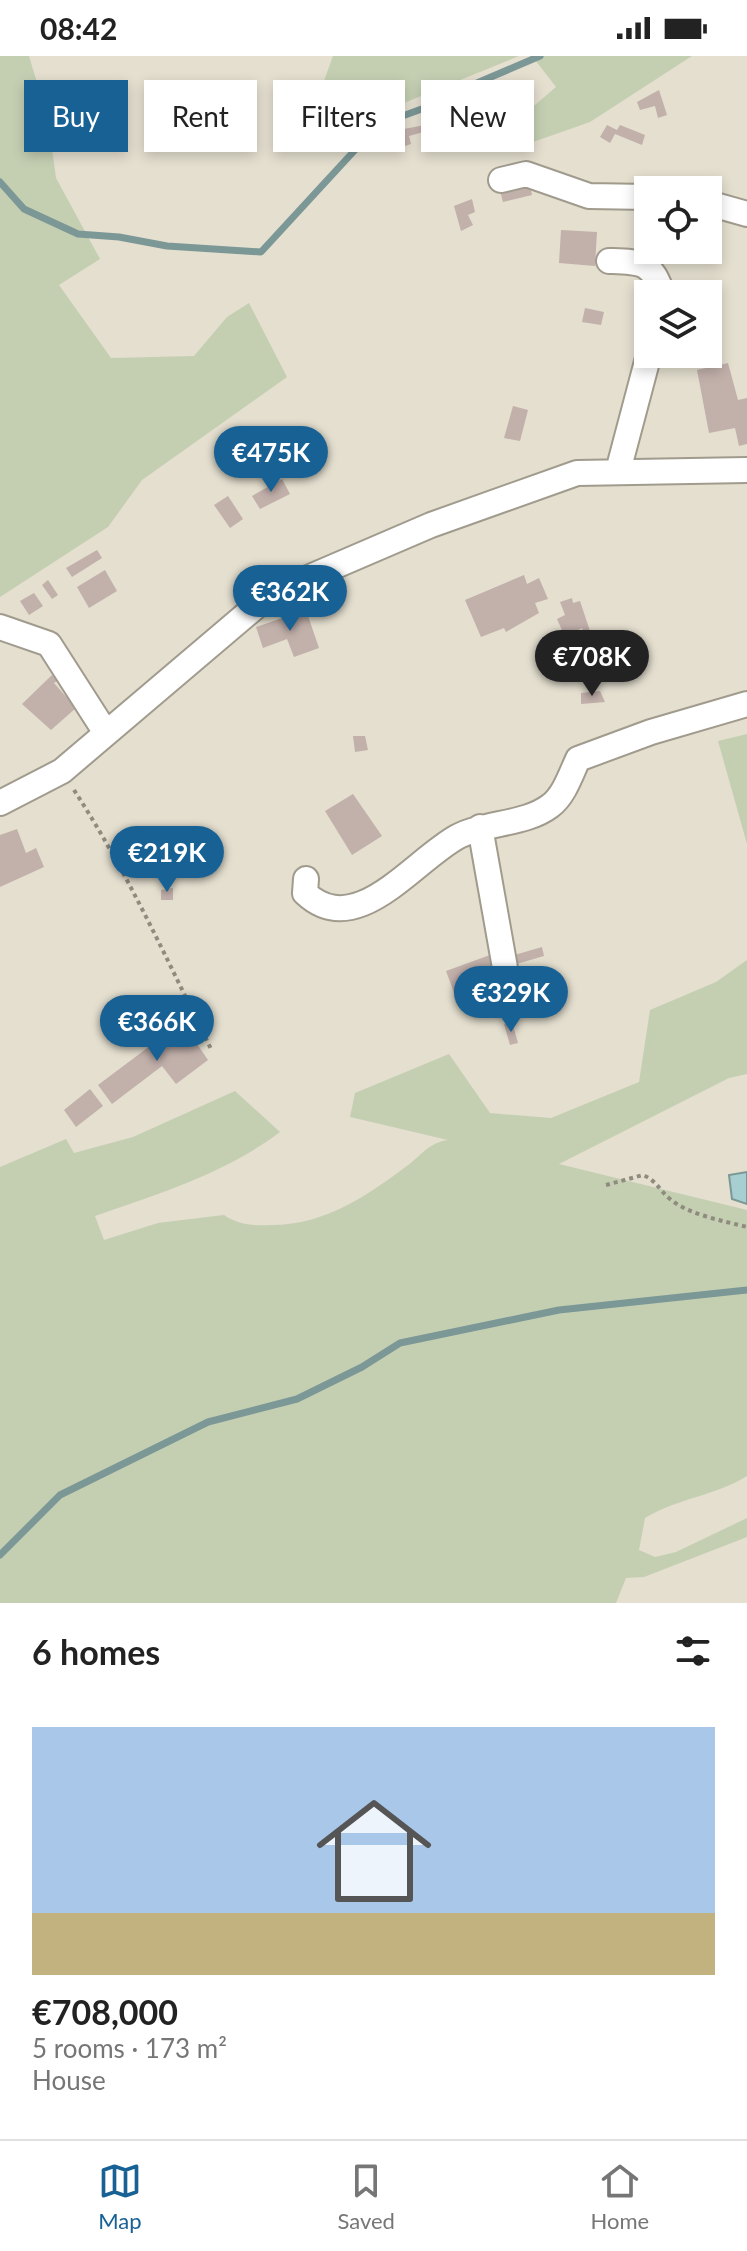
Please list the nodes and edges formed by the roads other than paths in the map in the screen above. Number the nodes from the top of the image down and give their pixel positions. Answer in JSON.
{"nodes":[{"id":1,"x":501,"y":180,"type":"dead end"},
{"id":2,"x":634,"y":197,"type":"edge"},
{"id":3,"x":722,"y":207,"type":"edge"},
{"id":4,"x":747,"y":214,"type":"edge"},
{"id":5,"x":609,"y":261,"type":"dead end"},
{"id":6,"x":658,"y":280,"type":"edge"},
{"id":7,"x":645,"y":368,"type":"edge"},
{"id":8,"x":747,"y":470,"type":"edge"},
{"id":9,"x":618,"y":471,"type":"junction"},
{"id":10,"x":0,"y":627,"type":"edge"},
{"id":11,"x":747,"y":704,"type":"edge"},
{"id":12,"x":106,"y":733,"type":"junction"},
{"id":13,"x":0,"y":803,"type":"edge"},
{"id":14,"x":480,"y":827,"type":"junction"},
{"id":15,"x":306,"y":879,"type":"dead end"},
{"id":16,"x":510,"y":996,"type":"dead end"}],
"edges":[{"from":1,"to":2,"type":"street"},
{"from":3,"to":4,"type":"street"},
{"from":5,"to":6,"type":"street"},
{"from":7,"to":9,"type":"street"},
{"from":8,"to":9,"type":"street"},
{"from":9,"to":12,"type":"street"},
{"from":10,"to":12,"type":"street"},
{"from":11,"to":14,"type":"street"},
{"from":12,"to":13,"type":"street"},
{"from":14,"to":15,"type":"street"},
{"from":14,"to":16,"type":"street"}]}
